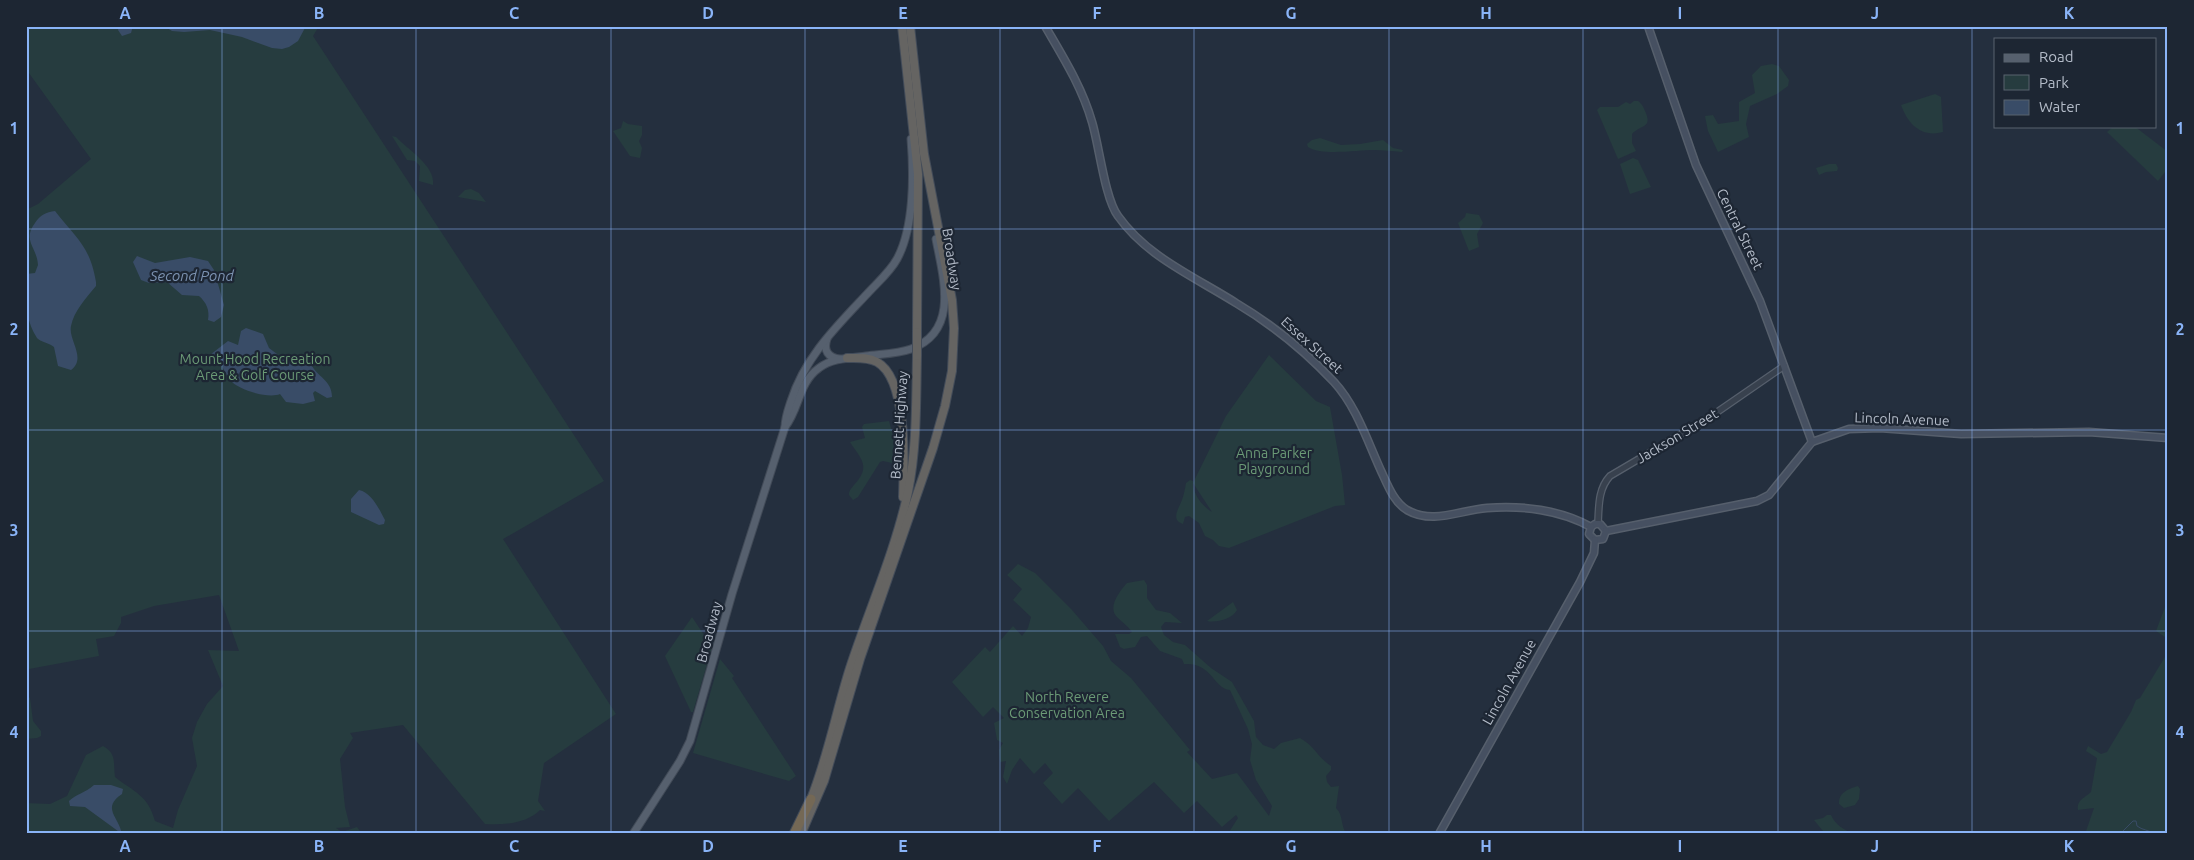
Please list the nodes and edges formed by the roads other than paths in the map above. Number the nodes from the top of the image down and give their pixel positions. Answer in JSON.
{"nodes":[{"id":1,"x":902,"y":26,"type":"edge"},
{"id":2,"x":1044,"y":26,"type":"edge"},
{"id":3,"x":1648,"y":26,"type":"edge"},
{"id":4,"x":910,"y":27,"type":"edge"},
{"id":5,"x":908,"y":90,"type":"junction"},
{"id":6,"x":926,"y":167,"type":"junction"},
{"id":7,"x":830,"y":334,"type":"junction"},
{"id":8,"x":847,"y":358,"type":"junction"},
{"id":9,"x":1784,"y":366,"type":"junction"},
{"id":10,"x":785,"y":427,"type":"junction"},
{"id":11,"x":2168,"y":438,"type":"edge"},
{"id":12,"x":1812,"y":442,"type":"junction"},
{"id":13,"x":902,"y":514,"type":"junction"},
{"id":14,"x":1598,"y":524,"type":"junction"},
{"id":15,"x":1591,"y":527,"type":"junction"},
{"id":16,"x":1606,"y":531,"type":"junction"},
{"id":17,"x":1596,"y":540,"type":"junction"},
{"id":18,"x":811,"y":799,"type":"joint"},
{"id":19,"x":633,"y":834,"type":"edge"},
{"id":20,"x":794,"y":834,"type":"edge"},
{"id":21,"x":801,"y":834,"type":"edge"},
{"id":22,"x":1439,"y":834,"type":"edge"}],
"edges":[{"from":1,"to":5,"type":"highway","name":"Broadway"},
{"from":2,"to":15,"type":"main road","name":"Essex Street"},
{"from":3,"to":9,"type":"main road","name":"Central Street"},
{"from":4,"to":6,"type":"highway","name":"Broadway"},
{"from":5,"to":7,"type":"main road","name":"Broadway"},
{"from":5,"to":13,"type":"highway","name":"Bennett Highway","bridge":true},
{"from":6,"to":8,"type":"main road","name":"Broadway"},
{"from":6,"to":21,"type":"highway","name":"Bennett Highway"},
{"from":7,"to":8,"type":"main road"},
{"from":7,"to":10,"type":"main road","name":"Broadway"},
{"from":8,"to":10,"type":"main road","name":"Broadway"},
{"from":8,"to":13,"type":"highway"},
{"from":9,"to":12,"type":"main road","name":"Central Street"},
{"from":9,"to":14,"type":"street","name":"Jackson Street"},
{"from":10,"to":19,"type":"main road","name":"Broadway"},
{"from":11,"to":12,"type":"main road","name":"Lincoln Avenue"},
{"from":12,"to":16,"type":"main road"},
{"from":13,"to":18,"type":"highway","name":"Bennett Highway"},
{"from":14,"to":15,"type":"main road"},
{"from":14,"to":16,"type":"main road"},
{"from":15,"to":17,"type":"main road"},
{"from":16,"to":17,"type":"main road"},
{"from":17,"to":22,"type":"main road","name":"Lincoln Avenue"},
{"from":18,"to":20,"type":"highway","name":"Bennett Highway"}]}
